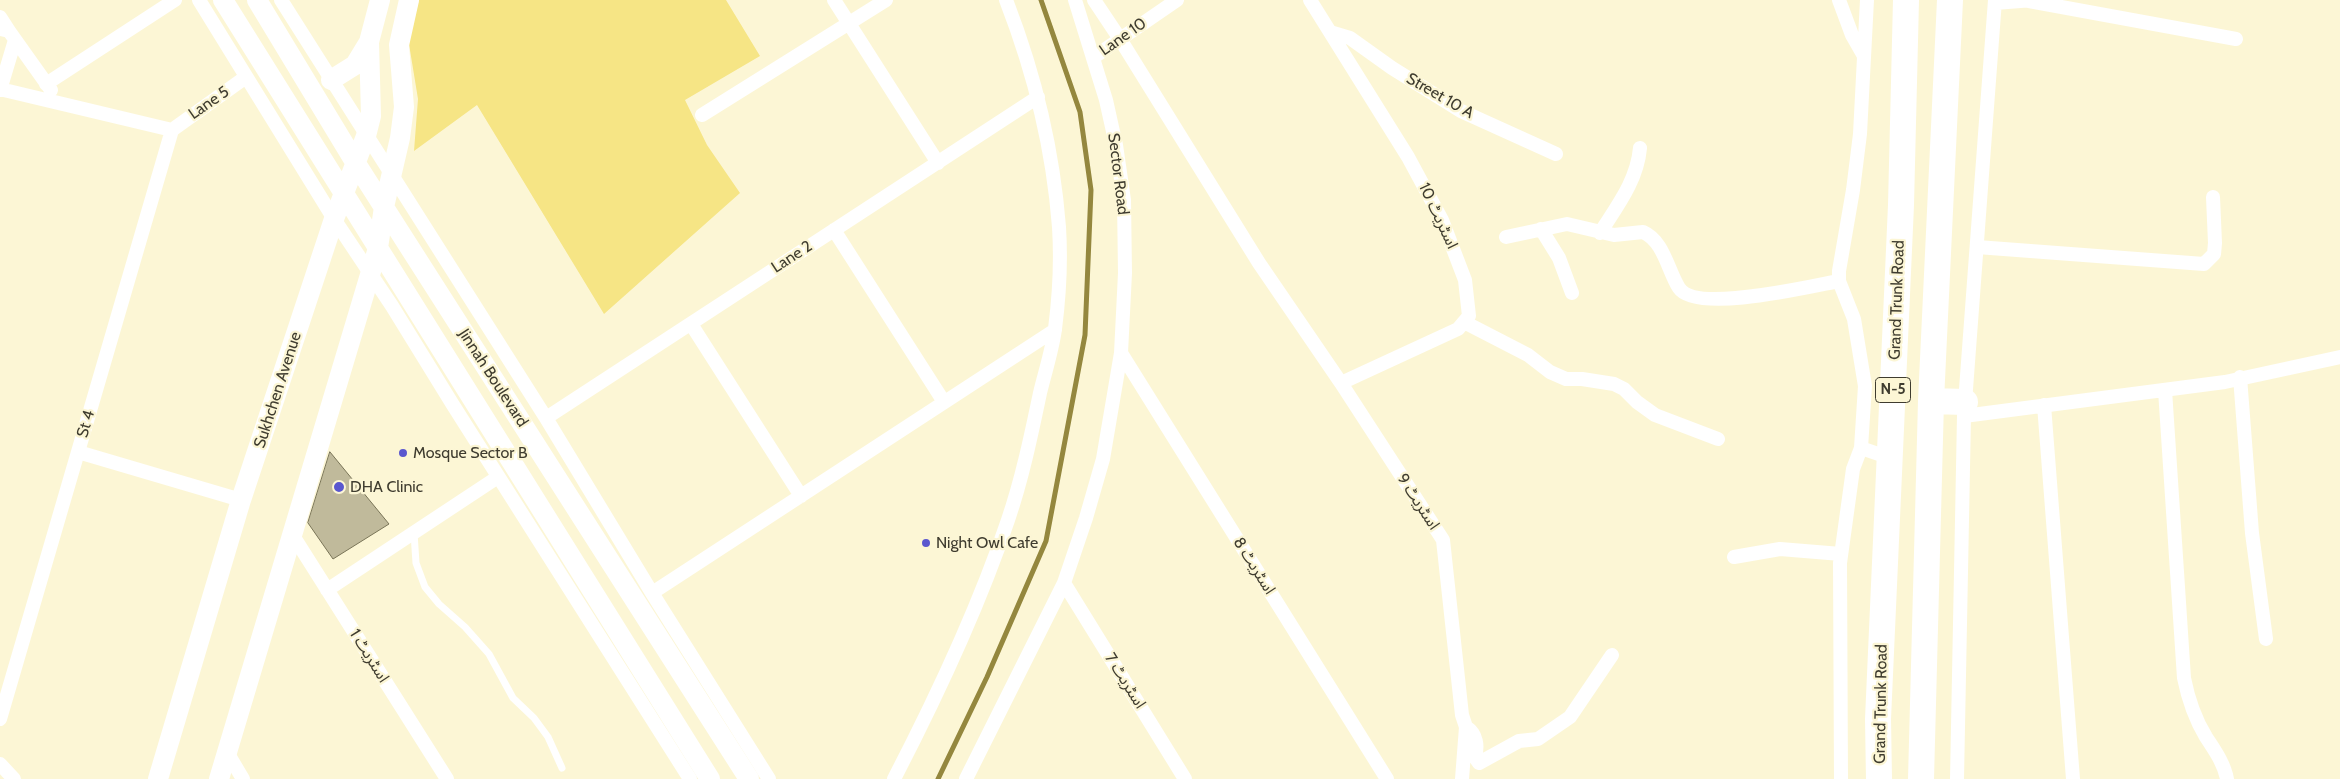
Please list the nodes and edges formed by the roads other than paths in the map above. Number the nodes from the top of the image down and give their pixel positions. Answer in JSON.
{"nodes":[{"id":1,"x":175,"y":0,"type":"edge"},
{"id":2,"x":199,"y":0,"type":"edge"},
{"id":3,"x":223,"y":0,"type":"edge"},
{"id":4,"x":257,"y":0,"type":"edge"},
{"id":5,"x":281,"y":0,"type":"edge"},
{"id":6,"x":380,"y":0,"type":"edge"},
{"id":7,"x":409,"y":0,"type":"edge"},
{"id":8,"x":834,"y":0,"type":"edge"},
{"id":9,"x":886,"y":0,"type":"edge"},
{"id":10,"x":1006,"y":0,"type":"edge"},
{"id":11,"x":1075,"y":0,"type":"edge"},
{"id":12,"x":1094,"y":0,"type":"edge"},
{"id":13,"x":1177,"y":0,"type":"edge"},
{"id":14,"x":1310,"y":0,"type":"edge"},
{"id":15,"x":1839,"y":0,"type":"edge"},
{"id":16,"x":1867,"y":0,"type":"edge"},
{"id":17,"x":1906,"y":0,"type":"edge"},
{"id":18,"x":1950,"y":0,"type":"edge"},
{"id":19,"x":1995,"y":1,"type":"edge"},
{"id":20,"x":2031,"y":1,"type":"edge"},
{"id":21,"x":0,"y":17,"type":"edge"},
{"id":22,"x":849,"y":24,"type":"junction"},
{"id":23,"x":1330,"y":32,"type":"junction"},
{"id":24,"x":8,"y":33,"type":"edge"},
{"id":25,"x":1120,"y":39,"type":"junction"},
{"id":26,"x":2236,"y":39,"type":"dead end"},
{"id":27,"x":369,"y":42,"type":"junction"},
{"id":28,"x":1864,"y":56,"type":"junction"},
{"id":29,"x":1094,"y":57,"type":"junction"},
{"id":30,"x":246,"y":77,"type":"junction"},
{"id":31,"x":331,"y":80,"type":"junction"},
{"id":32,"x":46,"y":84,"type":"junction"},
{"id":33,"x":0,"y":89,"type":"edge"},
{"id":34,"x":1038,"y":97,"type":"junction"},
{"id":35,"x":60,"y":103,"type":"junction"},
{"id":36,"x":702,"y":115,"type":"dead end"},
{"id":37,"x":172,"y":130,"type":"junction"},
{"id":38,"x":366,"y":136,"type":"junction"},
{"id":39,"x":1640,"y":148,"type":"dead end"},
{"id":40,"x":1556,"y":154,"type":"dead end"},
{"id":41,"x":355,"y":162,"type":"junction"},
{"id":42,"x":938,"y":163,"type":"junction"},
{"id":43,"x":392,"y":176,"type":"junction"},
{"id":44,"x":345,"y":195,"type":"junction"},
{"id":45,"x":2213,"y":197,"type":"dead end"},
{"id":46,"x":384,"y":207,"type":"junction"},
{"id":47,"x":334,"y":219,"type":"junction"},
{"id":48,"x":1541,"y":229,"type":"junction"},
{"id":49,"x":834,"y":230,"type":"junction"},
{"id":50,"x":1600,"y":233,"type":"junction"},
{"id":51,"x":1506,"y":237,"type":"dead end"},
{"id":52,"x":1977,"y":246,"type":"junction"},
{"id":53,"x":378,"y":248,"type":"junction"},
{"id":54,"x":371,"y":273,"type":"junction"},
{"id":55,"x":1839,"y":281,"type":"junction"},
{"id":56,"x":1572,"y":293,"type":"dead end"},
{"id":57,"x":1464,"y":322,"type":"junction"},
{"id":58,"x":690,"y":324,"type":"junction"},
{"id":59,"x":1055,"y":330,"type":"junction"},
{"id":60,"x":1121,"y":353,"type":"junction"},
{"id":61,"x":2340,"y":357,"type":"edge"},
{"id":62,"x":2340,"y":362,"type":"edge"},
{"id":63,"x":512,"y":368,"type":"junction"},
{"id":64,"x":492,"y":376,"type":"junction"},
{"id":65,"x":2240,"y":377,"type":"junction"},
{"id":66,"x":1341,"y":383,"type":"junction"},
{"id":67,"x":2165,"y":390,"type":"junction"},
{"id":68,"x":469,"y":394,"type":"junction"},
{"id":69,"x":1931,"y":401,"type":"junction"},
{"id":70,"x":944,"y":402,"type":"junction"},
{"id":71,"x":453,"y":405,"type":"junction"},
{"id":72,"x":2044,"y":405,"type":"junction"},
{"id":73,"x":1964,"y":409,"type":"junction"},
{"id":74,"x":546,"y":418,"type":"junction"},
{"id":75,"x":1718,"y":439,"type":"dead end"},
{"id":76,"x":1861,"y":448,"type":"junction"},
{"id":77,"x":78,"y":452,"type":"junction"},
{"id":78,"x":1890,"y":458,"type":"junction"},
{"id":79,"x":498,"y":477,"type":"junction"},
{"id":80,"x":800,"y":496,"type":"junction"},
{"id":81,"x":241,"y":500,"type":"junction"},
{"id":82,"x":414,"y":532,"type":"junction"},
{"id":83,"x":292,"y":534,"type":"junction"},
{"id":84,"x":1841,"y":554,"type":"junction"},
{"id":85,"x":1734,"y":557,"type":"dead end"},
{"id":86,"x":1064,"y":583,"type":"junction"},
{"id":87,"x":327,"y":590,"type":"junction"},
{"id":88,"x":652,"y":593,"type":"junction"},
{"id":89,"x":2266,"y":638,"type":"dead end"},
{"id":90,"x":1612,"y":655,"type":"dead end"},
{"id":91,"x":0,"y":719,"type":"edge"},
{"id":92,"x":1466,"y":728,"type":"junction"},
{"id":93,"x":227,"y":752,"type":"junction"},
{"id":94,"x":0,"y":764,"type":"edge"},
{"id":95,"x":562,"y":768,"type":"dead end"},
{"id":96,"x":970,"y":777,"type":"edge"},
{"id":97,"x":14,"y":779,"type":"edge"},
{"id":98,"x":158,"y":779,"type":"edge"},
{"id":99,"x":218,"y":779,"type":"edge"},
{"id":100,"x":243,"y":779,"type":"edge"},
{"id":101,"x":447,"y":779,"type":"edge"},
{"id":102,"x":690,"y":779,"type":"edge"},
{"id":103,"x":710,"y":779,"type":"edge"},
{"id":104,"x":749,"y":779,"type":"edge"},
{"id":105,"x":769,"y":779,"type":"edge"},
{"id":106,"x":894,"y":779,"type":"edge"},
{"id":107,"x":1185,"y":779,"type":"edge"},
{"id":108,"x":1387,"y":779,"type":"edge"},
{"id":109,"x":1462,"y":779,"type":"edge"},
{"id":110,"x":1841,"y":779,"type":"edge"},
{"id":111,"x":1880,"y":779,"type":"edge"},
{"id":112,"x":1921,"y":779,"type":"edge"},
{"id":113,"x":1958,"y":779,"type":"edge"},
{"id":114,"x":2073,"y":779,"type":"edge"},
{"id":115,"x":2227,"y":779,"type":"edge"}],
"edges":[{"from":1,"to":32,"type":"street"},
{"from":2,"to":30,"type":"street"},
{"from":3,"to":44,"type":"street","name":"Jinnah Boulevard"},
{"from":4,"to":41,"type":"street","name":"Jinnah Boulevard"},
{"from":5,"to":31,"type":"street"},
{"from":6,"to":27,"type":"street","name":"Sukhchen Avenue"},
{"from":7,"to":43,"type":"street"},
{"from":8,"to":22,"type":"street"},
{"from":9,"to":22,"type":"street"},
{"from":10,"to":34,"type":"street"},
{"from":11,"to":29,"type":"street","name":"Sector Road"},
{"from":12,"to":25,"type":"street","name":"اسٹریٹ 9"},
{"from":13,"to":25,"type":"street","name":"Lane 10"},
{"from":14,"to":23,"type":"street","name":"اسٹریٹ 10"},
{"from":15,"to":28,"type":"street"},
{"from":16,"to":28,"type":"street"},
{"from":17,"to":78,"type":"highway","name":"Grand Trunk Road","number":"N-5"},
{"from":18,"to":69,"type":"highway","number":"N-5"},
{"from":19,"to":20,"type":"street"},
{"from":19,"to":52,"type":"street"},
{"from":20,"to":26,"type":"street"},
{"from":21,"to":24,"type":"street"},
{"from":22,"to":36,"type":"street"},
{"from":22,"to":42,"type":"street"},
{"from":23,"to":40,"type":"street","name":"Street 10 A"},
{"from":23,"to":57,"type":"street","name":"اسٹریٹ 10"},
{"from":24,"to":32,"type":"street"},
{"from":24,"to":33,"type":"street"},
{"from":25,"to":29,"type":"street","name":"Lane 10"},
{"from":25,"to":66,"type":"street","name":"اسٹریٹ 9"},
{"from":27,"to":31,"type":"street"},
{"from":27,"to":38,"type":"street","name":"Sukhchen Avenue"},
{"from":28,"to":55,"type":"street"},
{"from":29,"to":60,"type":"street","name":"Sector Road"},
{"from":30,"to":37,"type":"street","name":"Lane 5"},
{"from":30,"to":47,"type":"street"},
{"from":31,"to":38,"type":"street"},
{"from":32,"to":35,"type":"street"},
{"from":33,"to":35,"type":"street"},
{"from":34,"to":42,"type":"street","name":"Lane 2"},
{"from":34,"to":59,"type":"street"},
{"from":35,"to":37,"type":"street"},
{"from":37,"to":77,"type":"street","name":"St 4"},
{"from":38,"to":41,"type":"street","name":"Sukhchen Avenue"},
{"from":38,"to":43,"type":"street"},
{"from":39,"to":50,"type":"street"},
{"from":41,"to":44,"type":"street","name":"Sukhchen Avenue"},
{"from":41,"to":46,"type":"street","name":"Jinnah Boulevard"},
{"from":42,"to":49,"type":"street","name":"Lane 2"},
{"from":43,"to":46,"type":"street"},
{"from":43,"to":63,"type":"street"},
{"from":44,"to":47,"type":"street","name":"Sukhchen Avenue"},
{"from":44,"to":53,"type":"street","name":"Jinnah Boulevard"},
{"from":45,"to":52,"type":"street"},
{"from":46,"to":53,"type":"street"},
{"from":46,"to":64,"type":"street","name":"Jinnah Boulevard"},
{"from":47,"to":54,"type":"street"},
{"from":47,"to":81,"type":"street","name":"Sukhchen Avenue"},
{"from":48,"to":50,"type":"street"},
{"from":48,"to":51,"type":"street"},
{"from":48,"to":56,"type":"street"},
{"from":49,"to":58,"type":"street","name":"Lane 2"},
{"from":49,"to":70,"type":"street"},
{"from":50,"to":55,"type":"street"},
{"from":52,"to":73,"type":"street"},
{"from":53,"to":54,"type":"street"},
{"from":53,"to":68,"type":"street","name":"Jinnah Boulevard"},
{"from":54,"to":71,"type":"street"},
{"from":54,"to":83,"type":"street"},
{"from":55,"to":76,"type":"street"},
{"from":57,"to":66,"type":"street"},
{"from":57,"to":75,"type":"street"},
{"from":58,"to":74,"type":"street","name":"Lane 2"},
{"from":58,"to":80,"type":"street"},
{"from":59,"to":70,"type":"street"},
{"from":59,"to":106,"type":"street"},
{"from":60,"to":86,"type":"street","name":"Sector Road"},
{"from":60,"to":108,"type":"street","name":"اسٹریٹ 8"},
{"from":61,"to":62,"type":"street"},
{"from":61,"to":65,"type":"street"},
{"from":63,"to":64,"type":"street"},
{"from":63,"to":74,"type":"street"},
{"from":64,"to":104,"type":"street","name":"Jinnah Boulevard"},
{"from":65,"to":67,"type":"street"},
{"from":65,"to":89,"type":"street"},
{"from":66,"to":92,"type":"street","name":"اسٹریٹ 9"},
{"from":67,"to":72,"type":"street"},
{"from":67,"to":115,"type":"street"},
{"from":68,"to":71,"type":"street"},
{"from":68,"to":103,"type":"street","name":"Jinnah Boulevard"},
{"from":69,"to":73,"type":"highway"},
{"from":69,"to":112,"type":"highway","number":"N-5"},
{"from":70,"to":80,"type":"street"},
{"from":71,"to":79,"type":"street"},
{"from":72,"to":73,"type":"street"},
{"from":72,"to":114,"type":"street"},
{"from":73,"to":113,"type":"street"},
{"from":74,"to":88,"type":"street"},
{"from":76,"to":78,"type":"street"},
{"from":76,"to":84,"type":"street"},
{"from":77,"to":81,"type":"street"},
{"from":77,"to":91,"type":"street","name":"St 4"},
{"from":78,"to":111,"type":"highway","name":"Grand Trunk Road","number":"N-5"},
{"from":79,"to":82,"type":"street"},
{"from":79,"to":102,"type":"street"},
{"from":80,"to":88,"type":"street"},
{"from":81,"to":98,"type":"street","name":"Sukhchen Avenue"},
{"from":82,"to":87,"type":"street"},
{"from":82,"to":95,"type":"lane"},
{"from":83,"to":87,"type":"street","name":"اسٹریٹ 1"},
{"from":83,"to":93,"type":"street"},
{"from":84,"to":85,"type":"street"},
{"from":84,"to":110,"type":"street"},
{"from":86,"to":96,"type":"street","name":"Sector Road"},
{"from":86,"to":107,"type":"street","name":"اسٹریٹ 7"},
{"from":87,"to":101,"type":"street","name":"اسٹریٹ 1"},
{"from":88,"to":105,"type":"street"},
{"from":90,"to":92,"type":"street"},
{"from":92,"to":109,"type":"street","name":"اسٹریٹ 9"},
{"from":93,"to":99,"type":"street"},
{"from":93,"to":100,"type":"street"},
{"from":94,"to":97,"type":"street"}]}
